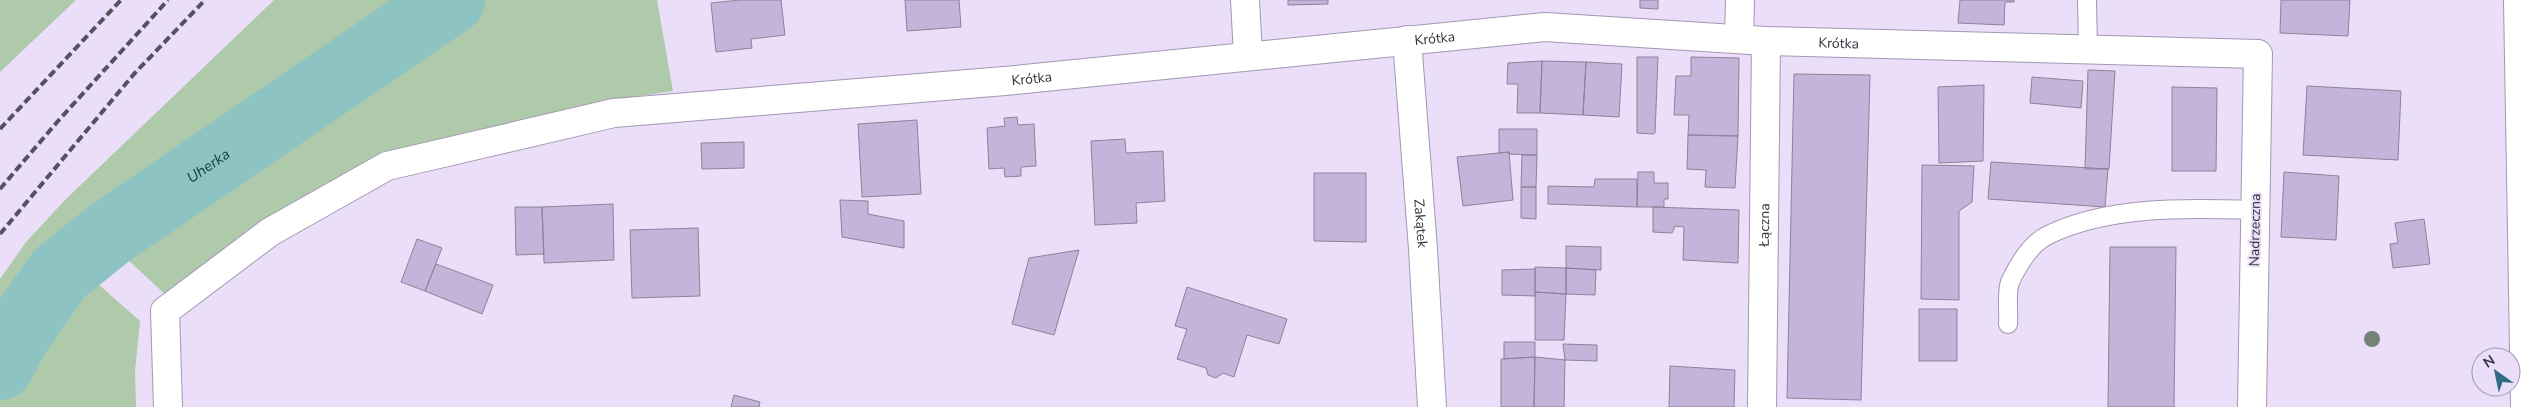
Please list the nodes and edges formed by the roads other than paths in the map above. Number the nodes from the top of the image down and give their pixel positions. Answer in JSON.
{"nodes":[{"id":1,"x":1245,"y":0,"type":"edge"},
{"id":2,"x":1740,"y":0,"type":"edge"},
{"id":3,"x":2087,"y":0,"type":"edge"},
{"id":4,"x":2518,"y":0,"type":"edge"},
{"id":5,"x":1739,"y":39,"type":"junction"},
{"id":6,"x":1407,"y":40,"type":"junction"},
{"id":7,"x":1766,"y":41,"type":"junction"},
{"id":8,"x":2088,"y":50,"type":"junction"},
{"id":9,"x":2258,"y":54,"type":"joint"},
{"id":10,"x":1248,"y":56,"type":"junction"},
{"id":11,"x":2255,"y":210,"type":"junction"},
{"id":12,"x":2008,"y":324,"type":"dead end"},
{"id":13,"x":168,"y":407,"type":"edge"},
{"id":14,"x":1432,"y":407,"type":"edge"},
{"id":15,"x":1762,"y":407,"type":"edge"},
{"id":16,"x":2252,"y":407,"type":"edge"},
{"id":17,"x":2525,"y":407,"type":"edge"}],
"edges":[{"from":1,"to":10,"type":"street"},
{"from":2,"to":5,"type":"street"},
{"from":3,"to":8,"type":"lane"},
{"from":4,"to":17,"type":"street"},
{"from":5,"to":6,"type":"street","name":"Krótka"},
{"from":5,"to":7,"type":"street","name":"Krótka"},
{"from":6,"to":10,"type":"street","name":"Krótka"},
{"from":6,"to":14,"type":"street","name":"Zakątek"},
{"from":7,"to":8,"type":"street","name":"Krótka"},
{"from":7,"to":15,"type":"street","name":"Łączna"},
{"from":8,"to":9,"type":"street","name":"Krótka"},
{"from":9,"to":11,"type":"street","name":"Nadrzeczna"},
{"from":10,"to":13,"type":"street","name":"Krótka"},
{"from":11,"to":12,"type":"lane"},
{"from":11,"to":16,"type":"street","name":"Nadrzeczna"}]}
